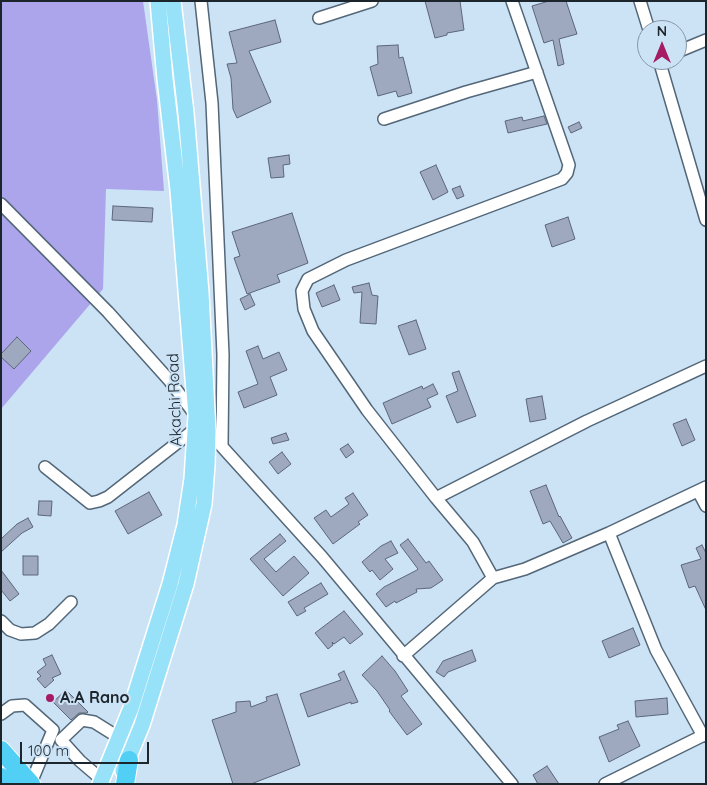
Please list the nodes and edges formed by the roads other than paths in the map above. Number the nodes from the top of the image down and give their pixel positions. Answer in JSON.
{"nodes":[{"id":1,"x":158,"y":1,"type":"edge"},
{"id":2,"x":173,"y":1,"type":"edge"},
{"id":3,"x":201,"y":1,"type":"edge"},
{"id":4,"x":372,"y":1,"type":"edge"},
{"id":5,"x":512,"y":1,"type":"edge"},
{"id":6,"x":640,"y":1,"type":"edge"},
{"id":7,"x":319,"y":18,"type":"dead end"},
{"id":8,"x":646,"y":20,"type":"edge"},
{"id":9,"x":706,"y":40,"type":"edge"},
{"id":10,"x":687,"y":48,"type":"edge"},
{"id":11,"x":662,"y":70,"type":"edge"},
{"id":12,"x":537,"y":72,"type":"junction"},
{"id":13,"x":384,"y":119,"type":"dead end"},
{"id":14,"x":1,"y":204,"type":"edge"},
{"id":15,"x":706,"y":220,"type":"edge"},
{"id":16,"x":706,"y":366,"type":"edge"},
{"id":17,"x":200,"y":425,"type":"junction"},
{"id":18,"x":222,"y":445,"type":"junction"},
{"id":19,"x":44,"y":467,"type":"dead end"},
{"id":20,"x":702,"y":489,"type":"edge"},
{"id":21,"x":436,"y":498,"type":"junction"},
{"id":22,"x":706,"y":506,"type":"edge"},
{"id":23,"x":609,"y":533,"type":"junction"},
{"id":24,"x":493,"y":578,"type":"junction"},
{"id":25,"x":71,"y":602,"type":"dead end"},
{"id":26,"x":1,"y":621,"type":"edge"},
{"id":27,"x":404,"y":656,"type":"junction"},
{"id":28,"x":1,"y":714,"type":"edge"},
{"id":29,"x":53,"y":730,"type":"junction"},
{"id":30,"x":704,"y":735,"type":"edge"},
{"id":31,"x":118,"y":737,"type":"junction"},
{"id":32,"x":62,"y":740,"type":"junction"},
{"id":33,"x":1,"y":750,"type":"edge"},
{"id":34,"x":129,"y":760,"type":"junction"},
{"id":35,"x":1,"y":777,"type":"edge"},
{"id":36,"x":100,"y":782,"type":"edge"},
{"id":37,"x":8,"y":784,"type":"edge"},
{"id":38,"x":31,"y":784,"type":"edge"},
{"id":39,"x":117,"y":784,"type":"edge"},
{"id":40,"x":124,"y":784,"type":"edge"},
{"id":41,"x":512,"y":784,"type":"edge"},
{"id":42,"x":605,"y":784,"type":"edge"}],
"edges":[{"from":1,"to":17,"type":"main road","name":"Akachi Road"},
{"from":2,"to":17,"type":"main road","name":"Akachi Road"},
{"from":3,"to":18,"type":"street"},
{"from":4,"to":7,"type":"street"},
{"from":5,"to":12,"type":"street"},
{"from":6,"to":8,"type":"street"},
{"from":9,"to":10,"type":"street"},
{"from":11,"to":15,"type":"street"},
{"from":12,"to":13,"type":"street"},
{"from":12,"to":21,"type":"street"},
{"from":14,"to":17,"type":"street"},
{"from":16,"to":21,"type":"street"},
{"from":17,"to":18,"type":"street"},
{"from":17,"to":19,"type":"street"},
{"from":17,"to":31,"type":"main road","name":"Akachi Road"},
{"from":17,"to":34,"type":"main road","name":"Akachi Road"},
{"from":18,"to":27,"type":"street"},
{"from":20,"to":22,"type":"street"},
{"from":20,"to":23,"type":"street"},
{"from":21,"to":24,"type":"street"},
{"from":23,"to":24,"type":"street"},
{"from":23,"to":30,"type":"street"},
{"from":24,"to":27,"type":"street"},
{"from":25,"to":26,"type":"street"},
{"from":27,"to":41,"type":"street"},
{"from":28,"to":29,"type":"street"},
{"from":29,"to":32,"type":"street"},
{"from":29,"to":38,"type":"street"},
{"from":30,"to":42,"type":"street"},
{"from":31,"to":32,"type":"street"},
{"from":31,"to":36,"type":"main road","name":"Akachi Road"},
{"from":32,"to":36,"type":"street"},
{"from":33,"to":38,"type":"highway"},
{"from":34,"to":39,"type":"main road","name":"Akachi Road"},
{"from":34,"to":40,"type":"highway"},
{"from":35,"to":37,"type":"highway"}]}
